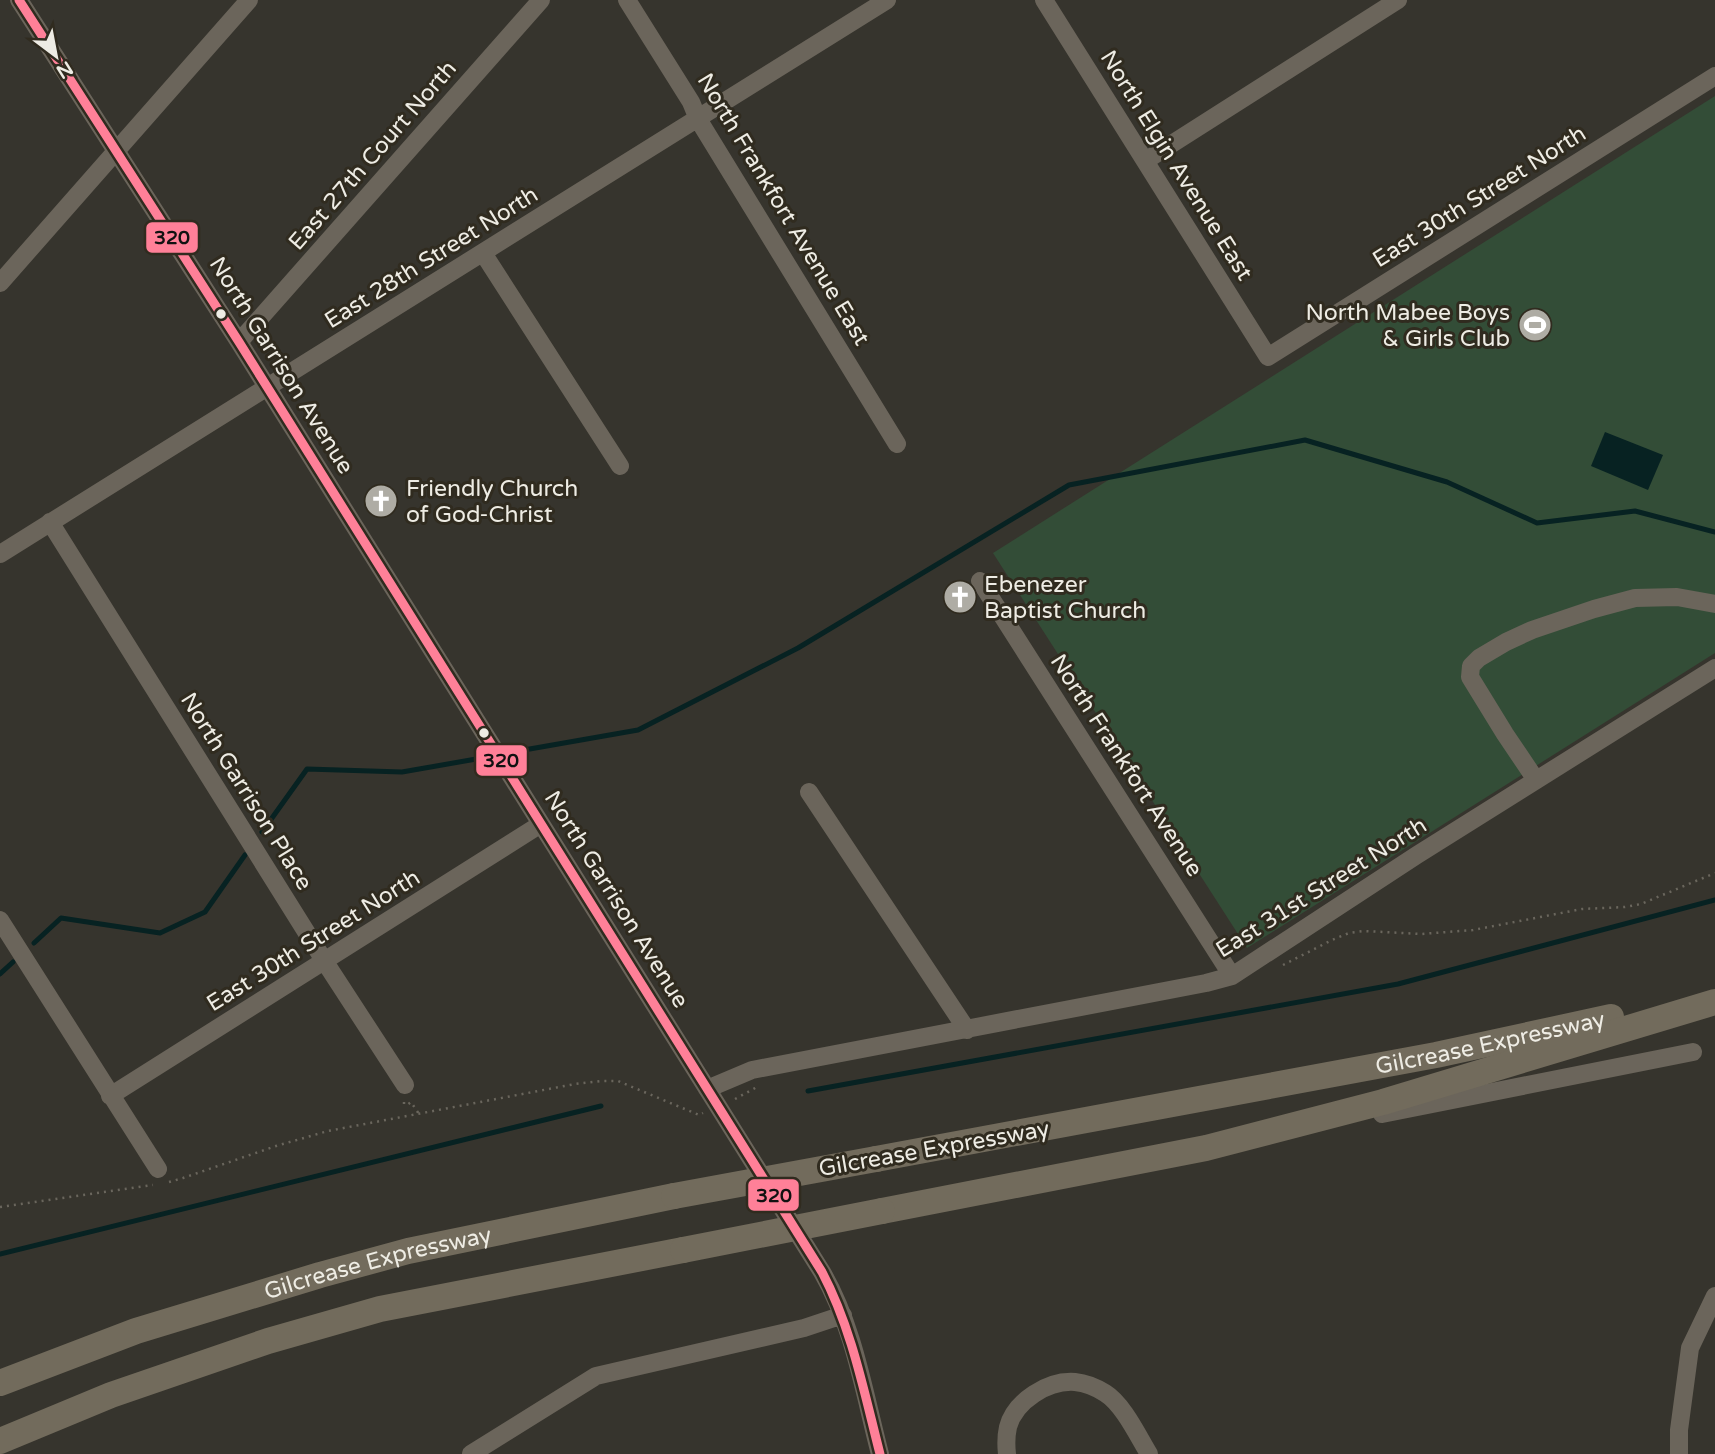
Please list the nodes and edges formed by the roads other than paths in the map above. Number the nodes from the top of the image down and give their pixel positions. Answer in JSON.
{"nodes":[{"id":1,"x":19,"y":0,"type":"edge"},
{"id":2,"x":249,"y":0,"type":"edge"},
{"id":3,"x":541,"y":0,"type":"edge"},
{"id":4,"x":627,"y":0,"type":"edge"},
{"id":5,"x":887,"y":0,"type":"edge"},
{"id":6,"x":1044,"y":0,"type":"edge"},
{"id":7,"x":1398,"y":0,"type":"edge"},
{"id":8,"x":1715,"y":76,"type":"edge"},
{"id":9,"x":698,"y":119,"type":"junction"},
{"id":10,"x":116,"y":150,"type":"junction"},
{"id":11,"x":1145,"y":160,"type":"junction"},
{"id":12,"x":483,"y":253,"type":"junction"},
{"id":13,"x":0,"y":283,"type":"edge"},
{"id":14,"x":239,"y":342,"type":"junction"},
{"id":15,"x":1268,"y":357,"type":"joint"},
{"id":16,"x":267,"y":388,"type":"junction"},
{"id":17,"x":897,"y":444,"type":"dead end"},
{"id":18,"x":620,"y":466,"type":"dead end"},
{"id":19,"x":50,"y":522,"type":"junction"},
{"id":20,"x":0,"y":554,"type":"edge"},
{"id":21,"x":980,"y":581,"type":"dead end"},
{"id":22,"x":1715,"y":604,"type":"edge"},
{"id":23,"x":1715,"y":668,"type":"edge"},
{"id":24,"x":1536,"y":780,"type":"junction"},
{"id":25,"x":809,"y":792,"type":"dead end"},
{"id":26,"x":541,"y":824,"type":"junction"},
{"id":27,"x":0,"y":920,"type":"edge"},
{"id":28,"x":325,"y":962,"type":"junction"},
{"id":29,"x":1232,"y":976,"type":"junction"},
{"id":30,"x":1715,"y":994,"type":"edge"},
{"id":31,"x":1715,"y":1002,"type":"edge"},
{"id":32,"x":967,"y":1030,"type":"junction"},
{"id":33,"x":1693,"y":1052,"type":"dead end"},
{"id":34,"x":405,"y":1085,"type":"dead end"},
{"id":35,"x":707,"y":1089,"type":"junction"},
{"id":36,"x":110,"y":1096,"type":"junction"},
{"id":37,"x":1206,"y":1149,"type":"junction"},
{"id":38,"x":158,"y":1169,"type":"dead end"},
{"id":39,"x":1715,"y":1296,"type":"edge"},
{"id":40,"x":843,"y":1315,"type":"junction"},
{"id":41,"x":0,"y":1383,"type":"edge"},
{"id":42,"x":0,"y":1441,"type":"edge"},
{"id":43,"x":480,"y":1452,"type":"edge"},
{"id":44,"x":880,"y":1454,"type":"edge"},
{"id":45,"x":1007,"y":1454,"type":"edge"},
{"id":46,"x":1149,"y":1454,"type":"edge"},
{"id":47,"x":1679,"y":1454,"type":"edge"}],
"edges":[{"from":1,"to":10,"type":"street","name":"North Garrison Avenue"},
{"from":2,"to":10,"type":"street"},
{"from":3,"to":14,"type":"street","name":"East 27th Court North"},
{"from":4,"to":9,"type":"street","name":"North Frankfort Avenue East"},
{"from":5,"to":9,"type":"street","name":"East 28th Street North"},
{"from":6,"to":11,"type":"street","name":"North Elgin Avenue East"},
{"from":7,"to":11,"type":"street"},
{"from":8,"to":15,"type":"street","name":"East 30th Street North"},
{"from":9,"to":12,"type":"street","name":"East 28th Street North"},
{"from":9,"to":17,"type":"street","name":"North Frankfort Avenue East"},
{"from":10,"to":13,"type":"street"},
{"from":10,"to":14,"type":"street","name":"North Garrison Avenue"},
{"from":11,"to":15,"type":"street","name":"North Elgin Avenue East"},
{"from":12,"to":16,"type":"street","name":"East 28th Street North"},
{"from":12,"to":18,"type":"street"},
{"from":14,"to":16,"type":"street","name":"North Garrison Avenue"},
{"from":16,"to":19,"type":"street","name":"East 28th Street North"},
{"from":16,"to":26,"type":"street","name":"North Garrison Avenue"},
{"from":19,"to":20,"type":"street","name":"East 28th Street North"},
{"from":19,"to":28,"type":"street","name":"North Garrison Place"},
{"from":21,"to":29,"type":"street","name":"North Frankfort Avenue"},
{"from":22,"to":24,"type":"street"},
{"from":23,"to":24,"type":"street","name":"East 31st Street North"},
{"from":24,"to":29,"type":"street","name":"East 31st Street North"},
{"from":25,"to":32,"type":"street"},
{"from":26,"to":28,"type":"street","name":"East 30th Street North"},
{"from":26,"to":35,"type":"street","name":"North Garrison Avenue"},
{"from":27,"to":36,"type":"street"},
{"from":28,"to":34,"type":"street","name":"North Garrison Place"},
{"from":28,"to":36,"type":"street","name":"East 30th Street North"},
{"from":29,"to":32,"type":"street","name":"East 31st Street North"},
{"from":30,"to":41,"type":"highway","name":"Gilcrease Expressway","bridge":true},
{"from":31,"to":37,"type":"highway"},
{"from":32,"to":35,"type":"street","name":"East 31st Street North"},
{"from":33,"to":37,"type":"street","name":"Gilcrease Expressway"},
{"from":35,"to":40,"type":"street","name":"North Garrison Avenue"},
{"from":36,"to":38,"type":"street"},
{"from":37,"to":42,"type":"highway","name":"Gilcrease Expressway","bridge":true},
{"from":39,"to":47,"type":"street"},
{"from":40,"to":43,"type":"street"},
{"from":40,"to":44,"type":"street","name":"North Garrison Avenue"},
{"from":45,"to":46,"type":"street"}]}
